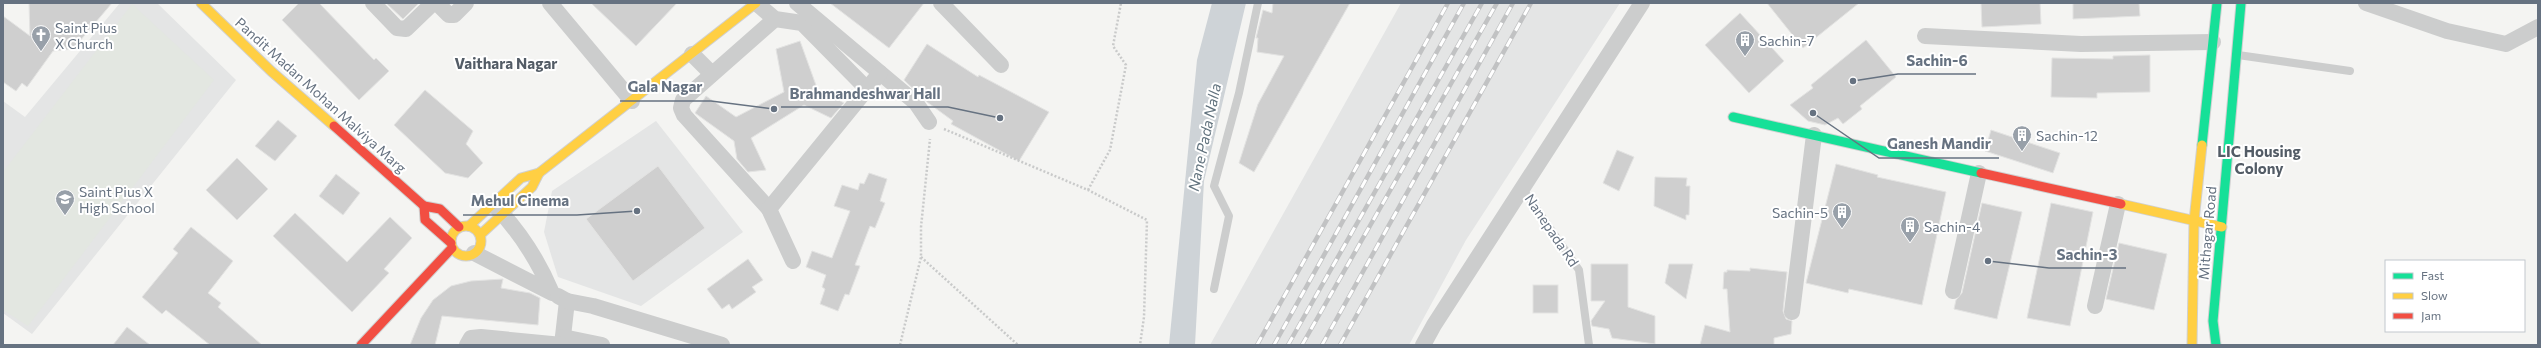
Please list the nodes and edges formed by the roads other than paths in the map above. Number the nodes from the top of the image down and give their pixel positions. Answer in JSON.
{"nodes":[{"id":1,"x":201,"y":3,"type":"edge"},
{"id":2,"x":373,"y":3,"type":"edge"},
{"id":3,"x":466,"y":3,"type":"edge"},
{"id":4,"x":550,"y":3,"type":"edge"},
{"id":5,"x":756,"y":3,"type":"edge"},
{"id":6,"x":797,"y":3,"type":"edge"},
{"id":7,"x":941,"y":3,"type":"edge"},
{"id":8,"x":1258,"y":3,"type":"edge"},
{"id":9,"x":1642,"y":3,"type":"edge"},
{"id":10,"x":2217,"y":3,"type":"edge"},
{"id":11,"x":2241,"y":3,"type":"edge"},
{"id":12,"x":2366,"y":3,"type":"edge"},
{"id":13,"x":775,"y":19,"type":"junction"},
{"id":14,"x":2538,"y":27,"type":"edge"},
{"id":15,"x":1925,"y":36,"type":"dead end"},
{"id":16,"x":2213,"y":42,"type":"junction"},
{"id":17,"x":692,"y":54,"type":"junction"},
{"id":18,"x":2237,"y":55,"type":"junction"},
{"id":19,"x":1002,"y":65,"type":"dead end"},
{"id":20,"x":2350,"y":72,"type":"dead end"},
{"id":21,"x":880,"y":73,"type":"junction"},
{"id":22,"x":712,"y":74,"type":"junction"},
{"id":23,"x":868,"y":90,"type":"junction"},
{"id":24,"x":632,"y":101,"type":"junction"},
{"id":25,"x":1734,"y":117,"type":"dead end"},
{"id":26,"x":929,"y":122,"type":"road end"},
{"id":27,"x":1814,"y":135,"type":"junction"},
{"id":28,"x":1979,"y":172,"type":"junction"},
{"id":29,"x":539,"y":173,"type":"junction"},
{"id":30,"x":1522,"y":188,"type":"junction"},
{"id":31,"x":2118,"y":204,"type":"junction"},
{"id":32,"x":424,"y":206,"type":"junction"},
{"id":33,"x":498,"y":209,"type":"junction"},
{"id":34,"x":769,"y":209,"type":"junction"},
{"id":35,"x":2194,"y":221,"type":"junction"},
{"id":36,"x":469,"y":226,"type":"junction"},
{"id":37,"x":459,"y":227,"type":"junction"},
{"id":38,"x":2222,"y":227,"type":"junction"},
{"id":39,"x":480,"y":235,"type":"junction"},
{"id":40,"x":452,"y":246,"type":"junction"},
{"id":41,"x":474,"y":253,"type":"junction"},
{"id":42,"x":793,"y":261,"type":"dead end"},
{"id":43,"x":1214,"y":289,"type":"dead end"},
{"id":44,"x":1953,"y":291,"type":"dead end"},
{"id":45,"x":552,"y":293,"type":"junction"},
{"id":46,"x":568,"y":301,"type":"junction"},
{"id":47,"x":2095,"y":306,"type":"dead end"},
{"id":48,"x":1792,"y":312,"type":"dead end"},
{"id":49,"x":562,"y":342,"type":"edge"},
{"id":50,"x":585,"y":343,"type":"edge"},
{"id":51,"x":361,"y":345,"type":"edge"},
{"id":52,"x":466,"y":345,"type":"edge"},
{"id":53,"x":602,"y":345,"type":"edge"},
{"id":54,"x":722,"y":345,"type":"edge"},
{"id":55,"x":1423,"y":345,"type":"edge"},
{"id":56,"x":1589,"y":345,"type":"edge"},
{"id":57,"x":2192,"y":345,"type":"edge"},
{"id":58,"x":2216,"y":345,"type":"edge"}],
"edges":[{"from":1,"to":32,"type":"street","name":"Pandit Madan Mohan Malviya Marg"},
{"from":2,"to":3,"type":"street"},
{"from":4,"to":24,"type":"street"},
{"from":5,"to":13,"type":"street"},
{"from":5,"to":17,"type":"street"},
{"from":6,"to":21,"type":"street"},
{"from":7,"to":19,"type":"street"},
{"from":8,"to":43,"type":"lane"},
{"from":9,"to":30,"type":"street"},
{"from":10,"to":16,"type":"street","name":"Mithagar Road"},
{"from":11,"to":18,"type":"street","name":"Mithagar Road"},
{"from":12,"to":14,"type":"street"},
{"from":13,"to":22,"type":"street"},
{"from":13,"to":23,"type":"street"},
{"from":15,"to":16,"type":"street"},
{"from":16,"to":35,"type":"street","name":"Mithagar Road"},
{"from":17,"to":22,"type":"street"},
{"from":17,"to":24,"type":"street"},
{"from":18,"to":20,"type":"lane"},
{"from":18,"to":38,"type":"street","name":"Mithagar Road"},
{"from":21,"to":23,"type":"street"},
{"from":21,"to":26,"type":"street"},
{"from":22,"to":34,"type":"street"},
{"from":23,"to":34,"type":"street"},
{"from":24,"to":29,"type":"street"},
{"from":25,"to":27,"type":"street"},
{"from":27,"to":28,"type":"street"},
{"from":27,"to":48,"type":"street"},
{"from":28,"to":31,"type":"street"},
{"from":28,"to":44,"type":"street"},
{"from":29,"to":33,"type":"street"},
{"from":29,"to":33,"type":"street"},
{"from":30,"to":55,"type":"street"},
{"from":30,"to":56,"type":"lane","name":"Nanepada Rd"},
{"from":31,"to":35,"type":"street"},
{"from":31,"to":47,"type":"street"},
{"from":32,"to":37,"type":"street"},
{"from":32,"to":40,"type":"street"},
{"from":33,"to":36,"type":"street"},
{"from":33,"to":39,"type":"street"},
{"from":33,"to":45,"type":"street"},
{"from":34,"to":42,"type":"street"},
{"from":35,"to":38,"type":"street"},
{"from":35,"to":57,"type":"street","name":"Mithagar Road"},
{"from":36,"to":37,"type":"street"},
{"from":36,"to":39,"type":"street"},
{"from":37,"to":40,"type":"street"},
{"from":38,"to":58,"type":"street","name":"Mithagar Road"},
{"from":39,"to":41,"type":"street"},
{"from":40,"to":41,"type":"street"},
{"from":40,"to":51,"type":"street"},
{"from":41,"to":45,"type":"street"},
{"from":45,"to":46,"type":"street"},
{"from":46,"to":49,"type":"street"},
{"from":46,"to":54,"type":"street"},
{"from":49,"to":50,"type":"street"},
{"from":49,"to":52,"type":"street"},
{"from":50,"to":53,"type":"street"}]}
